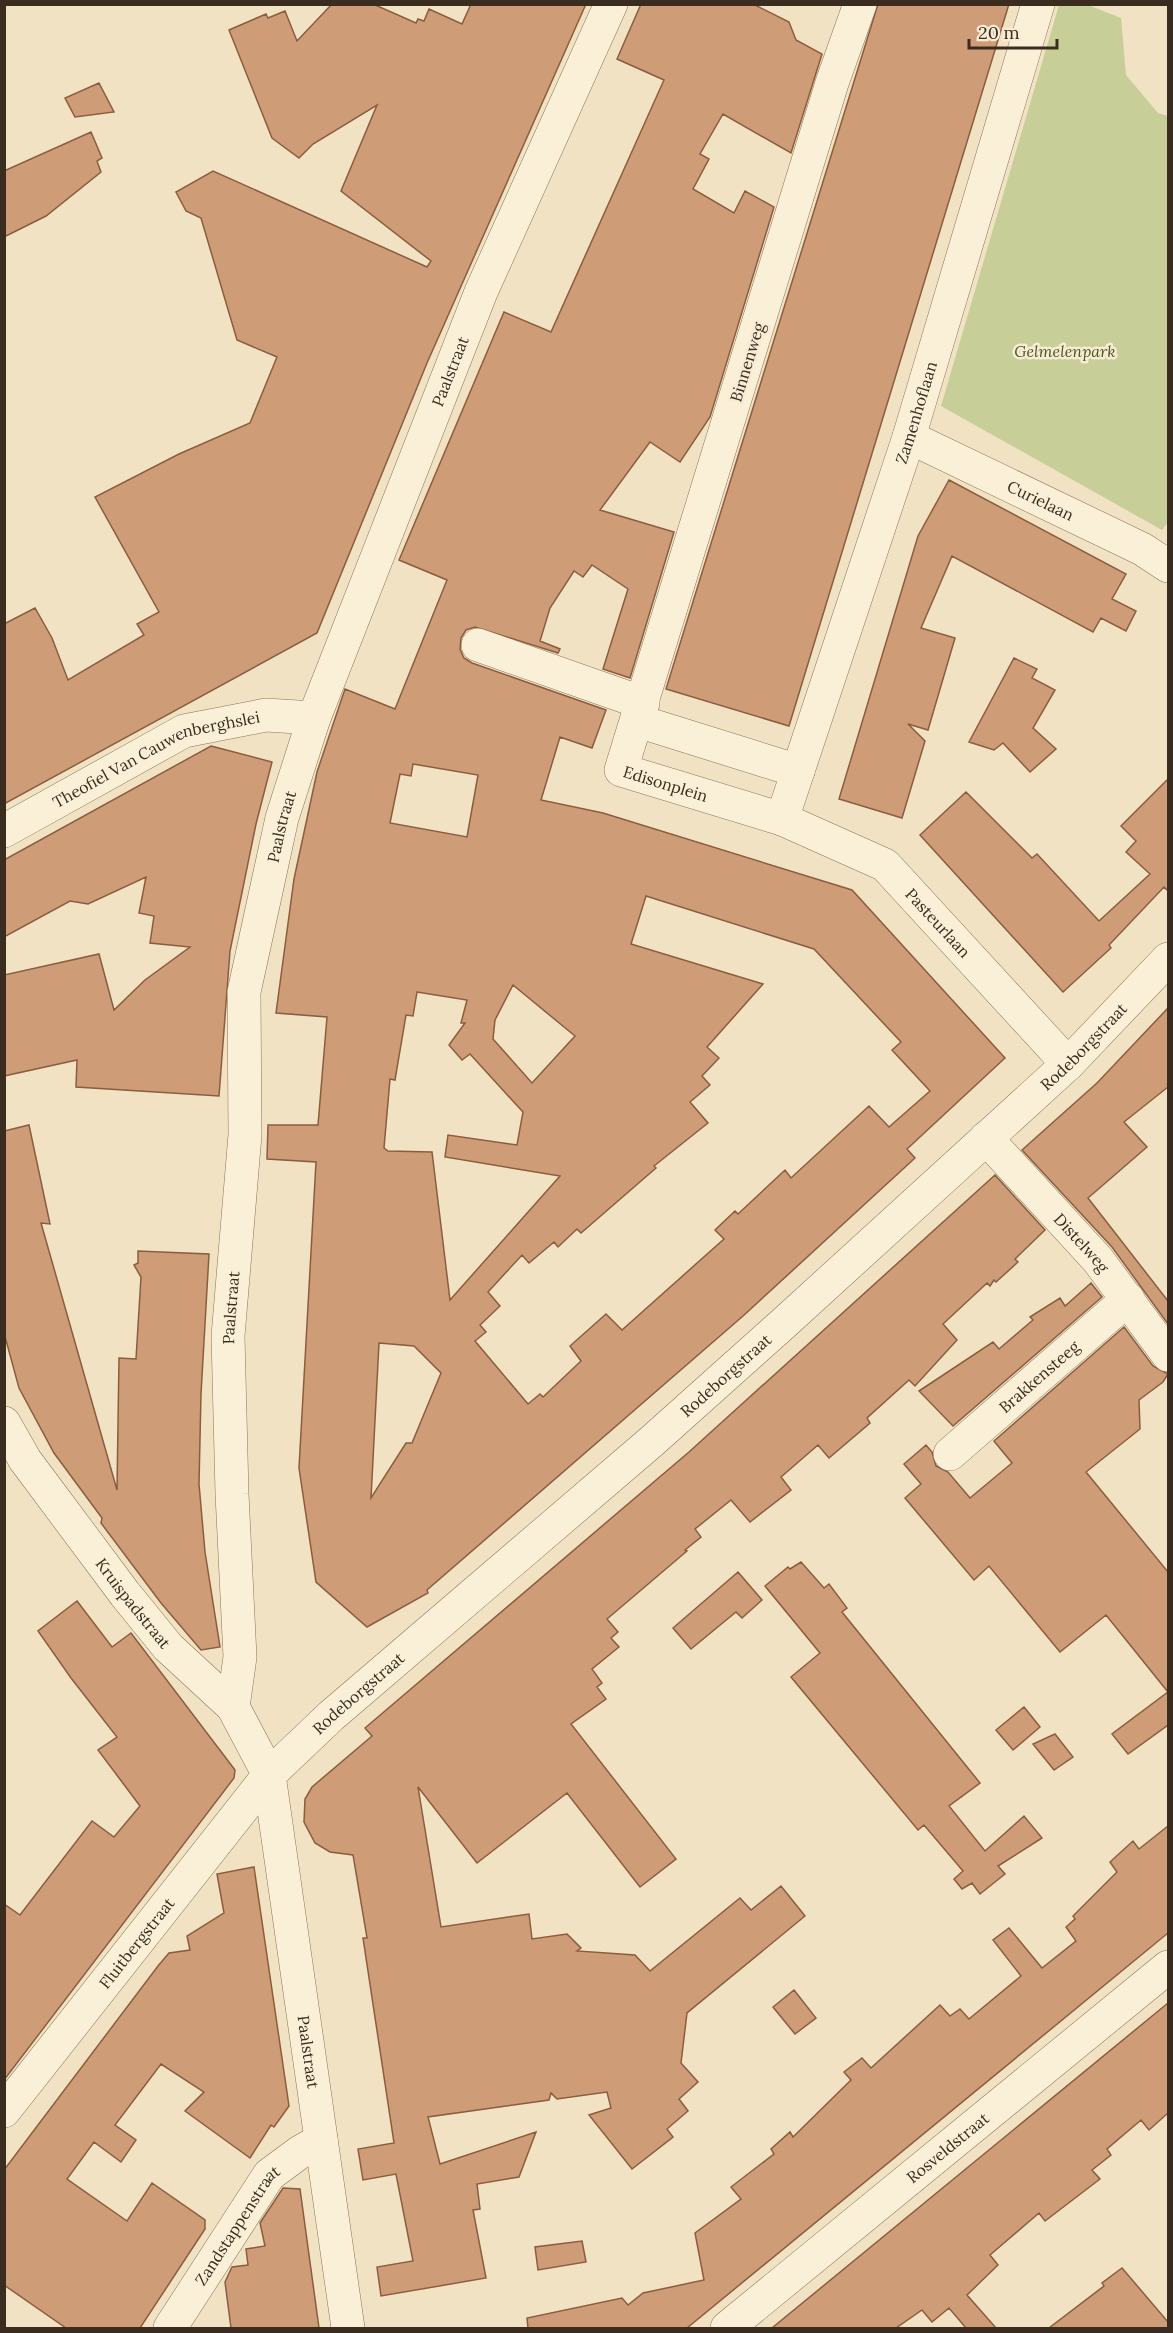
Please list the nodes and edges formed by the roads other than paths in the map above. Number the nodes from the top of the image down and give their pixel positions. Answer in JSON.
{"nodes":[{"id":1,"x":611,"y":4,"type":"edge"},
{"id":2,"x":860,"y":4,"type":"edge"},
{"id":3,"x":1038,"y":4,"type":"edge"},
{"id":4,"x":909,"y":437,"type":"junction"},
{"id":5,"x":1168,"y":566,"type":"edge"},
{"id":6,"x":478,"y":645,"type":"dead end"},
{"id":7,"x":640,"y":712,"type":"junction"},
{"id":8,"x":315,"y":718,"type":"junction"},
{"id":9,"x":798,"y":771,"type":"junction"},
{"id":10,"x":782,"y":819,"type":"junction"},
{"id":11,"x":4,"y":831,"type":"edge"},
{"id":12,"x":1168,"y":958,"type":"edge"},
{"id":13,"x":1068,"y":1064,"type":"junction"},
{"id":14,"x":986,"y":1138,"type":"junction"},
{"id":15,"x":1128,"y":1299,"type":"junction"},
{"id":16,"x":1168,"y":1354,"type":"edge"},
{"id":17,"x":4,"y":1423,"type":"edge"},
{"id":18,"x":950,"y":1454,"type":"dead end"},
{"id":19,"x":233,"y":1707,"type":"junction"},
{"id":20,"x":269,"y":1775,"type":"junction"},
{"id":21,"x":1168,"y":1968,"type":"edge"},
{"id":22,"x":4,"y":2111,"type":"edge"},
{"id":23,"x":321,"y":2140,"type":"junction"},
{"id":24,"x":170,"y":2328,"type":"edge"},
{"id":25,"x":348,"y":2328,"type":"edge"},
{"id":26,"x":727,"y":2328,"type":"edge"}],
"edges":[{"from":1,"to":8,"type":"street","name":"Paalstraat"},
{"from":2,"to":7,"type":"street","name":"Binnenweg"},
{"from":3,"to":4,"type":"street","name":"Zamenhoflaan"},
{"from":4,"to":5,"type":"street","name":"Curielaan"},
{"from":4,"to":9,"type":"street","name":"Zamenhoflaan"},
{"from":6,"to":7,"type":"street"},
{"from":7,"to":9,"type":"street"},
{"from":7,"to":10,"type":"street","name":"Edisonplein"},
{"from":8,"to":11,"type":"street","name":"Theofiel Van Cauwenberghslei"},
{"from":8,"to":19,"type":"street","name":"Paalstraat"},
{"from":9,"to":10,"type":"street","name":"Zamenhoflaan"},
{"from":10,"to":13,"type":"street","name":"Pasteurlaan"},
{"from":12,"to":13,"type":"street","name":"Rodeborgstraat"},
{"from":13,"to":14,"type":"street","name":"Rodeborgstraat"},
{"from":14,"to":15,"type":"street","name":"Distelweg"},
{"from":14,"to":20,"type":"street","name":"Rodeborgstraat"},
{"from":15,"to":16,"type":"street","name":"Distelweg"},
{"from":15,"to":18,"type":"street","name":"Brakkensteeg"},
{"from":17,"to":19,"type":"street","name":"Kruispadstraat"},
{"from":19,"to":20,"type":"street","name":"Kruispadstraat"},
{"from":20,"to":22,"type":"street","name":"Fluitbergstraat"},
{"from":20,"to":23,"type":"street","name":"Paalstraat"},
{"from":21,"to":26,"type":"street","name":"Rosveldstraat"},
{"from":23,"to":24,"type":"street","name":"Zandstappenstraat"},
{"from":23,"to":25,"type":"street","name":"Paalstraat"}]}
